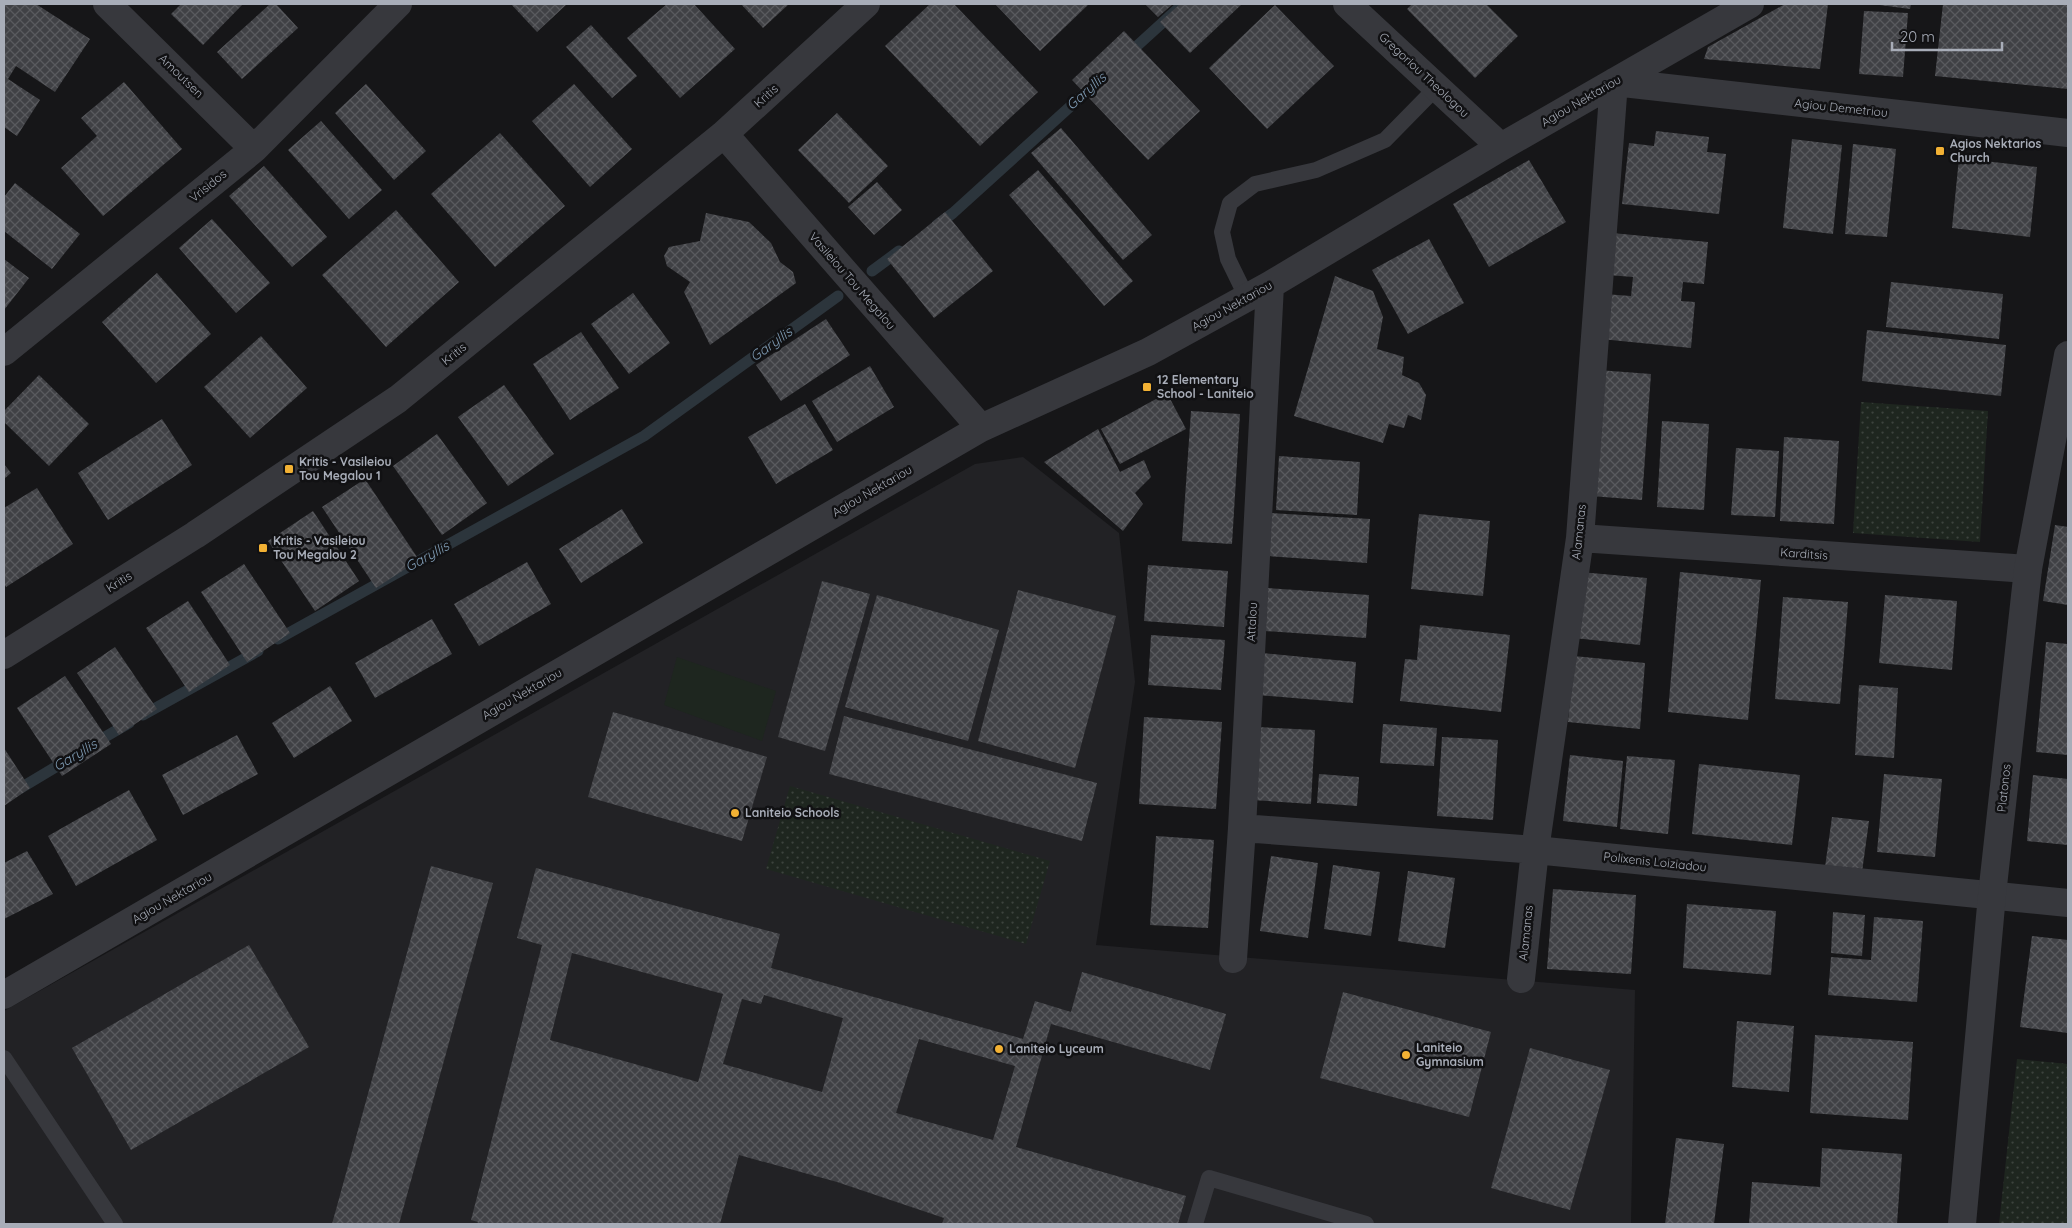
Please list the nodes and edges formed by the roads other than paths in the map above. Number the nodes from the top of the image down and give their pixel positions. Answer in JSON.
{"nodes":[{"id":1,"x":107,"y":4,"type":"edge"},
{"id":2,"x":398,"y":4,"type":"edge"},
{"id":3,"x":866,"y":4,"type":"edge"},
{"id":4,"x":1346,"y":4,"type":"edge"},
{"id":5,"x":1750,"y":4,"type":"edge"},
{"id":6,"x":1614,"y":82,"type":"junction"},
{"id":7,"x":1437,"y":87,"type":"junction"},
{"id":8,"x":2068,"y":133,"type":"edge"},
{"id":9,"x":724,"y":134,"type":"junction"},
{"id":10,"x":1501,"y":146,"type":"junction"},
{"id":11,"x":254,"y":149,"type":"junction"},
{"id":12,"x":1259,"y":291,"type":"junction"},
{"id":13,"x":7,"y":346,"type":"edge"},
{"id":14,"x":2068,"y":355,"type":"edge"},
{"id":15,"x":981,"y":428,"type":"junction"},
{"id":16,"x":1580,"y":538,"type":"junction"},
{"id":17,"x":2028,"y":569,"type":"junction"},
{"id":18,"x":4,"y":655,"type":"edge"},
{"id":19,"x":1242,"y":828,"type":"junction"},
{"id":20,"x":1534,"y":850,"type":"junction"},
{"id":21,"x":1992,"y":895,"type":"junction"},
{"id":22,"x":2068,"y":903,"type":"edge"},
{"id":23,"x":1233,"y":959,"type":"dead end"},
{"id":24,"x":1521,"y":979,"type":"dead end"},
{"id":25,"x":4,"y":995,"type":"edge"},
{"id":26,"x":4,"y":1058,"type":"edge"},
{"id":27,"x":115,"y":1224,"type":"edge"},
{"id":28,"x":1195,"y":1224,"type":"edge"},
{"id":29,"x":1366,"y":1224,"type":"edge"},
{"id":30,"x":1962,"y":1224,"type":"edge"}],
"edges":[{"from":1,"to":11,"type":"street","name":"Amoutsen"},
{"from":2,"to":11,"type":"street","name":"Vrisidos"},
{"from":3,"to":9,"type":"street","name":"Kritis"},
{"from":4,"to":7,"type":"street","name":"Gregoriou Theologou"},
{"from":5,"to":6,"type":"street","name":"Agiou Nektariou"},
{"from":6,"to":8,"type":"street","name":"Agiou Demetriou"},
{"from":6,"to":10,"type":"street","name":"Agiou Nektariou"},
{"from":6,"to":16,"type":"street","name":"Alamanas"},
{"from":7,"to":10,"type":"street","name":"Gregoriou Theologou"},
{"from":7,"to":12,"type":"lane"},
{"from":9,"to":15,"type":"street","name":"Vasileiou Tou Megalou"},
{"from":9,"to":18,"type":"street","name":"Kritis"},
{"from":10,"to":12,"type":"street","name":"Agiou Nektariou"},
{"from":11,"to":13,"type":"street","name":"Vrisidos"},
{"from":12,"to":15,"type":"street","name":"Agiou Nektariou"},
{"from":12,"to":19,"type":"street","name":"Attalou"},
{"from":14,"to":17,"type":"street","name":"Platonos"},
{"from":15,"to":25,"type":"street","name":"Agiou Nektariou"},
{"from":16,"to":17,"type":"street","name":"Karditsis"},
{"from":16,"to":20,"type":"street","name":"Alamanas"},
{"from":17,"to":21,"type":"street","name":"Platonos"},
{"from":19,"to":20,"type":"street","name":"Polixenis Loiziadou"},
{"from":19,"to":23,"type":"street","name":"Attalou"},
{"from":20,"to":21,"type":"street","name":"Polixenis Loiziadou"},
{"from":20,"to":24,"type":"street","name":"Alamanas"},
{"from":21,"to":22,"type":"street","name":"Polixenis Loiziadou"},
{"from":21,"to":30,"type":"street","name":"Platonos"},
{"from":26,"to":27,"type":"lane"},
{"from":28,"to":29,"type":"lane"}]}
